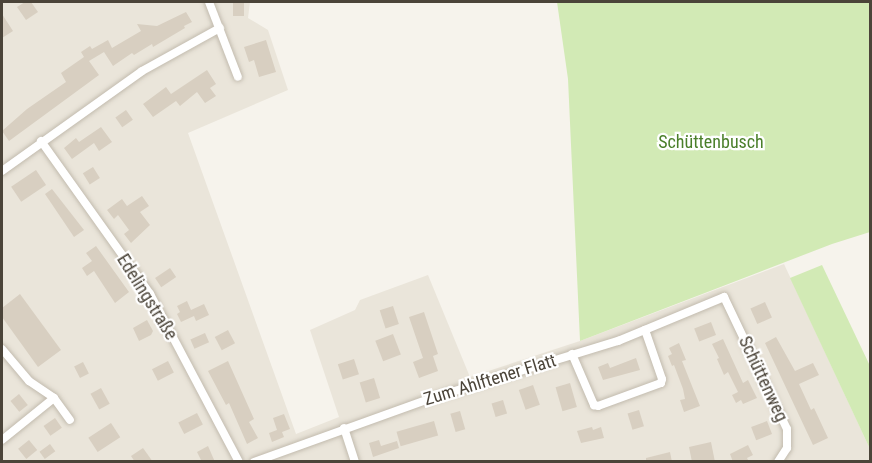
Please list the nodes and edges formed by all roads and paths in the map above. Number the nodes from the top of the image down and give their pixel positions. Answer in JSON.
{"nodes":[{"id":1,"x":209,"y":2,"type":"edge"},
{"id":2,"x":220,"y":28,"type":"junction"},
{"id":3,"x":238,"y":77,"type":"dead end"},
{"id":4,"x":40,"y":141,"type":"junction"},
{"id":5,"x":2,"y":171,"type":"edge"},
{"id":6,"x":724,"y":297,"type":"joint"},
{"id":7,"x":645,"y":330,"type":"junction"},
{"id":8,"x":2,"y":349,"type":"edge"},
{"id":9,"x":572,"y":354,"type":"junction"},
{"id":10,"x":54,"y":398,"type":"junction"},
{"id":11,"x":70,"y":420,"type":"dead end"},
{"id":12,"x":344,"y":428,"type":"junction"},
{"id":13,"x":2,"y":440,"type":"edge"},
{"id":14,"x":239,"y":462,"type":"edge"},
{"id":15,"x":254,"y":462,"type":"edge"},
{"id":16,"x":355,"y":462,"type":"edge"},
{"id":17,"x":778,"y":462,"type":"edge"}],
"edges":[{"from":1,"to":2,"type":"street"},
{"from":2,"to":3,"type":"street"},
{"from":2,"to":4,"type":"street"},
{"from":4,"to":5,"type":"street"},
{"from":4,"to":14,"type":"street","name":"Edelingstraße"},
{"from":6,"to":7,"type":"street","name":"Zum Ahlftener Flatt"},
{"from":6,"to":17,"type":"street","name":"Schüttenweg"},
{"from":7,"to":9,"type":"street","name":"Zum Ahlftener Flatt"},
{"from":7,"to":9,"type":"street"},
{"from":8,"to":10,"type":"street"},
{"from":9,"to":12,"type":"street","name":"Zum Ahlftener Flatt"},
{"from":10,"to":11,"type":"street"},
{"from":10,"to":13,"type":"street"},
{"from":12,"to":15,"type":"street","name":"Zum Ahlftener Flatt"},
{"from":12,"to":16,"type":"street"}]}
